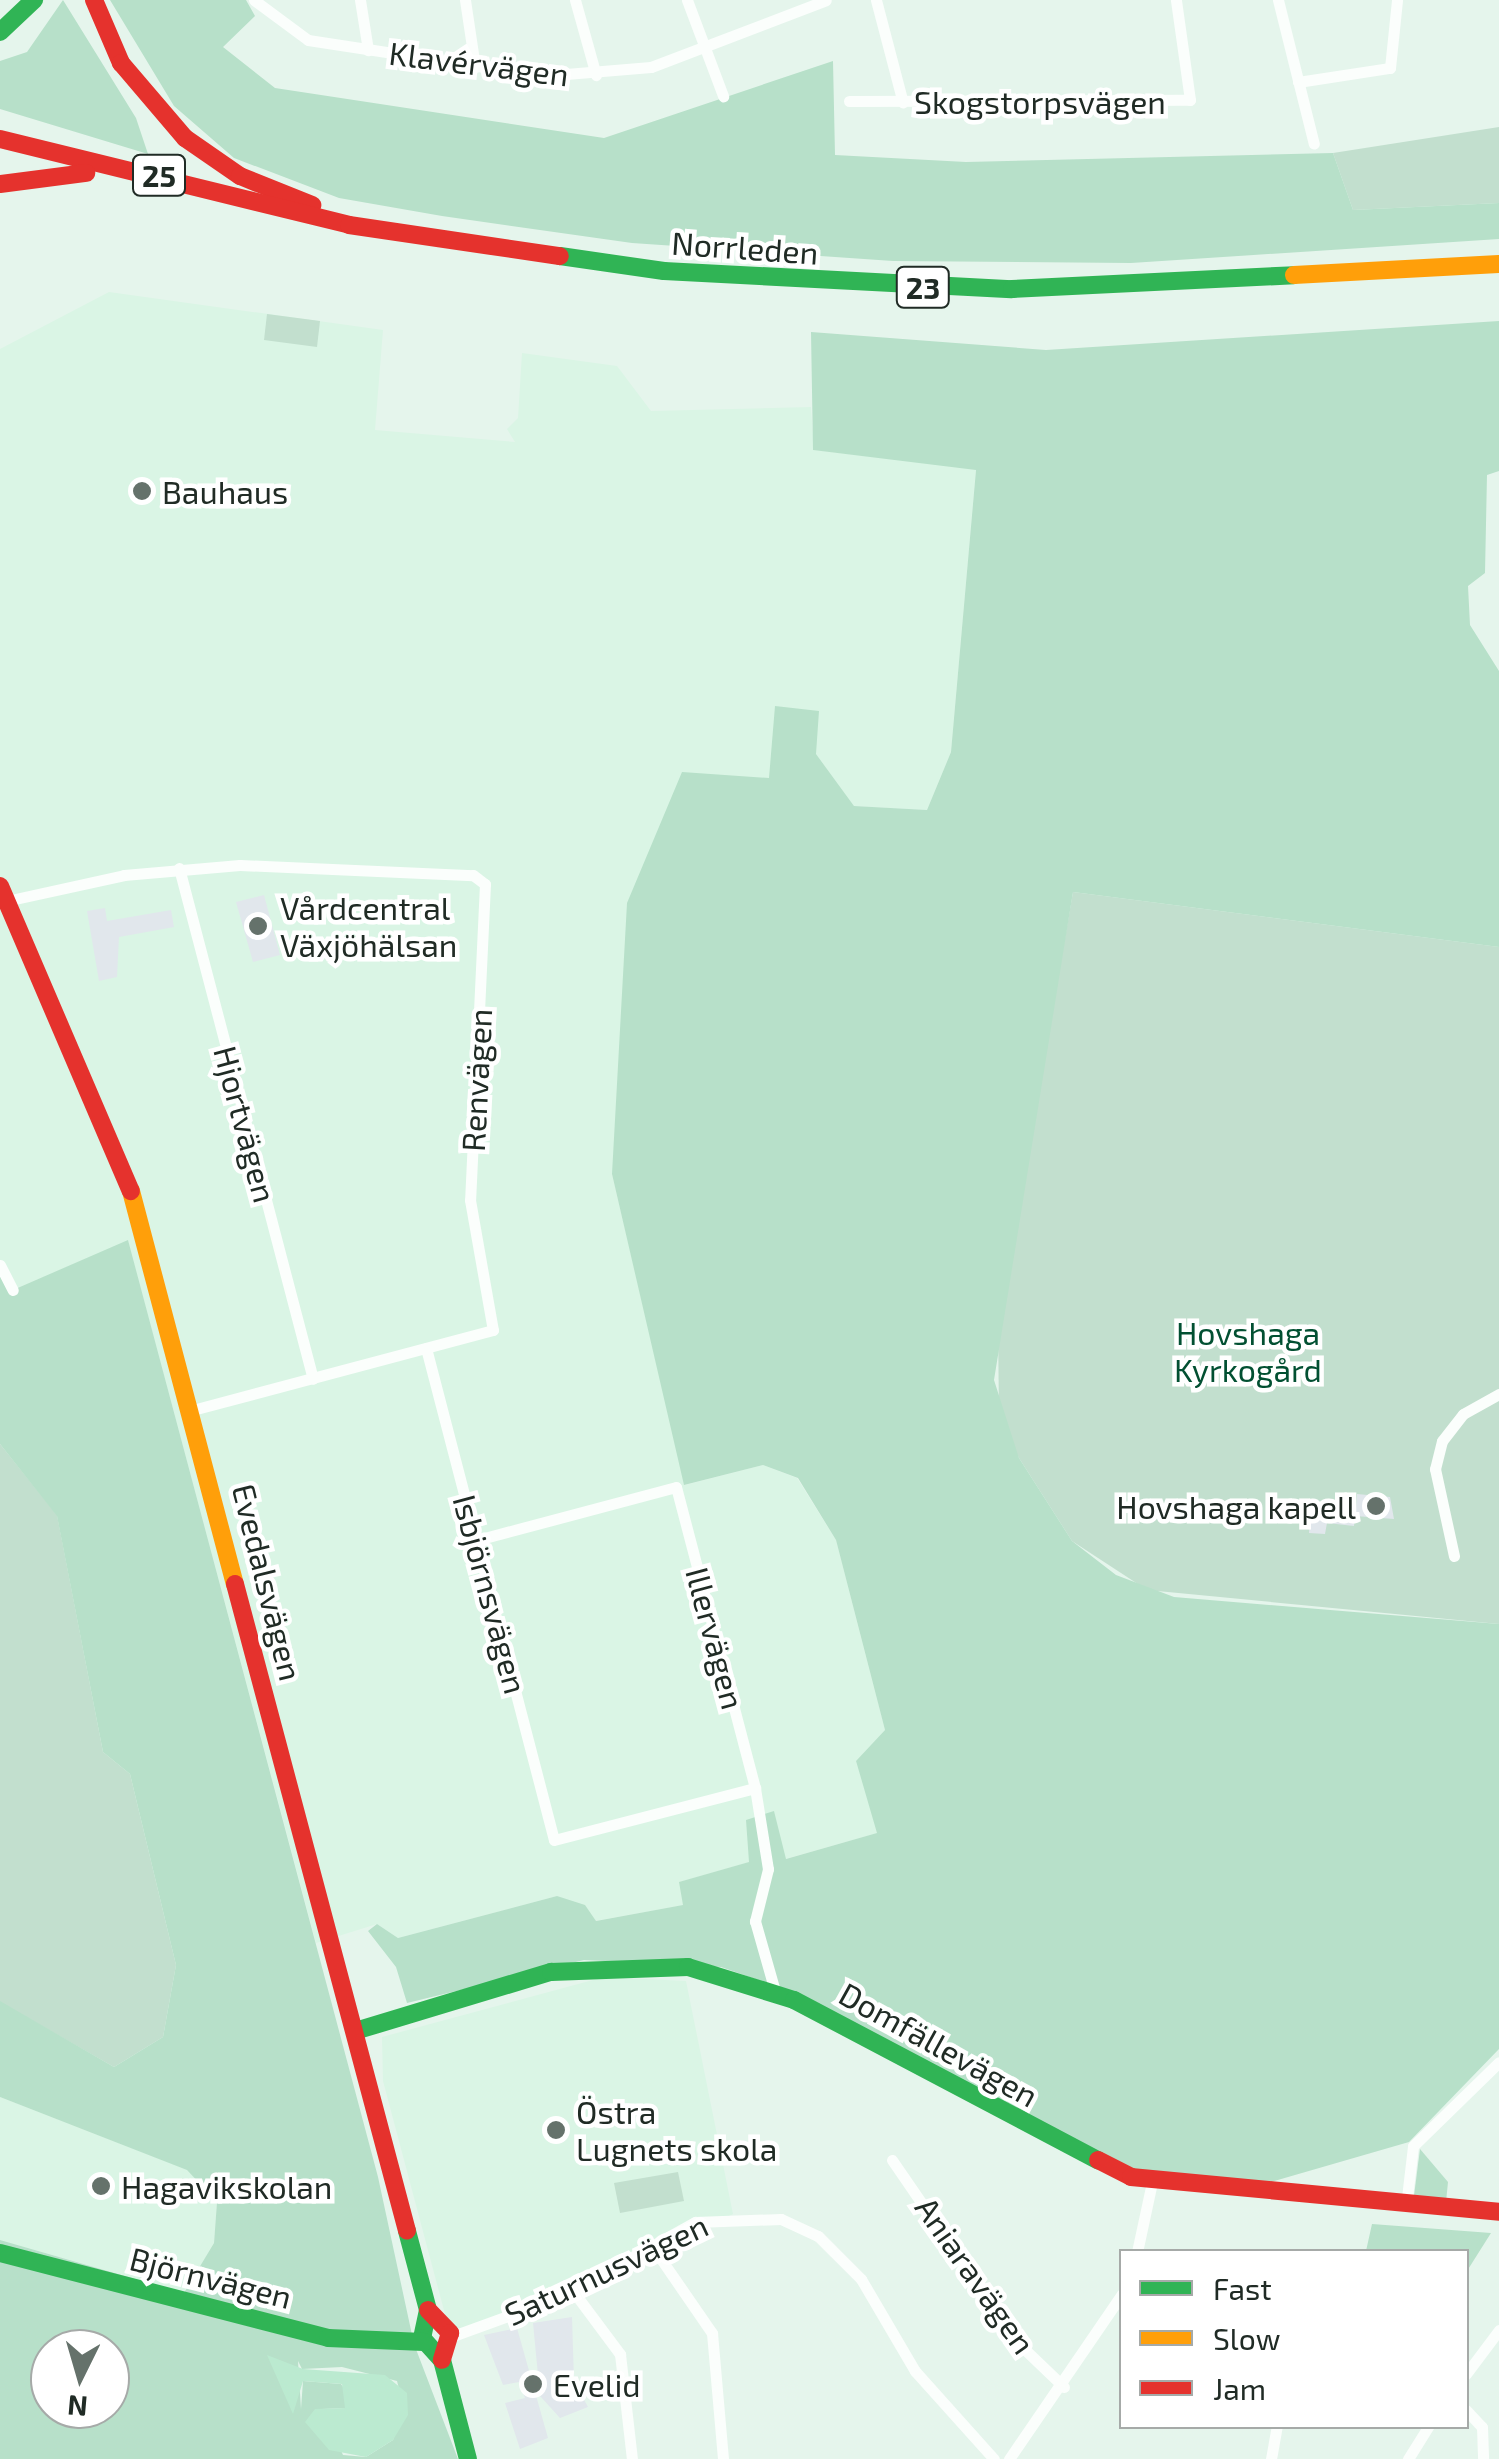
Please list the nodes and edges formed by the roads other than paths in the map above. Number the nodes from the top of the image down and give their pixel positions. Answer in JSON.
{"nodes":[{"id":1,"x":34,"y":0,"type":"edge"},
{"id":2,"x":94,"y":0,"type":"edge"},
{"id":3,"x":254,"y":0,"type":"edge"},
{"id":4,"x":360,"y":0,"type":"edge"},
{"id":5,"x":465,"y":0,"type":"edge"},
{"id":6,"x":575,"y":0,"type":"edge"},
{"id":7,"x":687,"y":0,"type":"edge"},
{"id":8,"x":786,"y":0,"type":"edge"},
{"id":9,"x":826,"y":0,"type":"edge"},
{"id":10,"x":876,"y":0,"type":"edge"},
{"id":11,"x":1176,"y":0,"type":"edge"},
{"id":12,"x":1278,"y":0,"type":"edge"},
{"id":13,"x":1397,"y":0,"type":"edge"},
{"id":14,"x":791,"y":13,"type":"junction"},
{"id":15,"x":0,"y":32,"type":"edge"},
{"id":16,"x":705,"y":48,"type":"junction"},
{"id":17,"x":368,"y":50,"type":"junction"},
{"id":18,"x":475,"y":67,"type":"junction"},
{"id":19,"x":596,"y":76,"type":"junction"},
{"id":20,"x":1298,"y":82,"type":"junction"},
{"id":21,"x":723,"y":96,"type":"dead end"},
{"id":22,"x":849,"y":101,"type":"dead end"},
{"id":23,"x":903,"y":102,"type":"junction"},
{"id":24,"x":0,"y":130,"type":"edge"},
{"id":25,"x":0,"y":139,"type":"edge"},
{"id":26,"x":1314,"y":144,"type":"dead end"},
{"id":27,"x":123,"y":175,"type":"junction"},
{"id":28,"x":0,"y":184,"type":"edge"},
{"id":29,"x":320,"y":208,"type":"junction"},
{"id":30,"x":1499,"y":255,"type":"edge"},
{"id":31,"x":1499,"y":264,"type":"edge"},
{"id":32,"x":179,"y":868,"type":"junction"},
{"id":33,"x":3,"y":894,"type":"edge"},
{"id":34,"x":0,"y":1264,"type":"edge"},
{"id":35,"x":12,"y":1290,"type":"dead end"},
{"id":36,"x":426,"y":1348,"type":"junction"},
{"id":37,"x":312,"y":1379,"type":"junction"},
{"id":38,"x":1499,"y":1394,"type":"edge"},
{"id":39,"x":193,"y":1410,"type":"junction"},
{"id":40,"x":477,"y":1540,"type":"junction"},
{"id":41,"x":1454,"y":1556,"type":"dead end"},
{"id":42,"x":755,"y":1788,"type":"junction"},
{"id":43,"x":776,"y":1991,"type":"junction"},
{"id":44,"x":355,"y":2032,"type":"junction"},
{"id":45,"x":1499,"y":2062,"type":"edge"},
{"id":46,"x":892,"y":2160,"type":"dead end"},
{"id":47,"x":1152,"y":2182,"type":"junction"},
{"id":48,"x":1406,"y":2206,"type":"junction"},
{"id":49,"x":1499,"y":2212,"type":"edge"},
{"id":50,"x":652,"y":2246,"type":"junction"},
{"id":51,"x":1138,"y":2249,"type":"edge"},
{"id":52,"x":0,"y":2253,"type":"edge"},
{"id":53,"x":573,"y":2291,"type":"junction"},
{"id":54,"x":1119,"y":2299,"type":"edge"},
{"id":55,"x":1499,"y":2330,"type":"edge"},
{"id":56,"x":436,"y":2334,"type":"junction"},
{"id":57,"x":1469,"y":2370,"type":"edge"},
{"id":58,"x":1064,"y":2387,"type":"junction"},
{"id":59,"x":1469,"y":2413,"type":"edge"},
{"id":60,"x":1277,"y":2429,"type":"edge"},
{"id":61,"x":1427,"y":2429,"type":"edge"},
{"id":62,"x":468,"y":2459,"type":"edge"},
{"id":63,"x":632,"y":2459,"type":"edge"},
{"id":64,"x":723,"y":2459,"type":"edge"},
{"id":65,"x":994,"y":2459,"type":"edge"},
{"id":66,"x":1008,"y":2459,"type":"edge"},
{"id":67,"x":1271,"y":2459,"type":"edge"},
{"id":68,"x":1408,"y":2459,"type":"edge"},
{"id":69,"x":1483,"y":2459,"type":"edge"}],
"edges":[{"from":1,"to":15,"type":"main road"},
{"from":2,"to":29,"type":"main road","number":"23"},
{"from":3,"to":17,"type":"street","name":"Klavérvägen"},
{"from":4,"to":17,"type":"street"},
{"from":5,"to":18,"type":"street"},
{"from":6,"to":19,"type":"street"},
{"from":7,"to":16,"type":"street"},
{"from":8,"to":14,"type":"street"},
{"from":9,"to":14,"type":"street","name":"Klavérvägen"},
{"from":10,"to":23,"type":"street"},
{"from":11,"to":23,"type":"street","name":"Skogstorpsvägen"},
{"from":12,"to":20,"type":"street"},
{"from":13,"to":20,"type":"street"},
{"from":14,"to":16,"type":"street","name":"Klavérvägen"},
{"from":16,"to":19,"type":"street","name":"Klavérvägen"},
{"from":16,"to":21,"type":"street"},
{"from":17,"to":18,"type":"street","name":"Klavérvägen"},
{"from":18,"to":19,"type":"street","name":"Klavérvägen"},
{"from":20,"to":26,"type":"street"},
{"from":22,"to":23,"type":"street","name":"Skogstorpsvägen"},
{"from":24,"to":29,"type":"main road","name":"Norrleden","number":"25"},
{"from":25,"to":27,"type":"main road","name":"Norrleden","number":"25"},
{"from":27,"to":28,"type":"main road","number":"23"},
{"from":27,"to":31,"type":"main road","name":"Norrleden","number":"23"},
{"from":29,"to":30,"type":"main road","name":"Norrleden","number":"23"},
{"from":32,"to":33,"type":"street","name":"Renvägen"},
{"from":32,"to":36,"type":"street","name":"Renvägen"},
{"from":32,"to":37,"type":"street","name":"Hjortvägen"},
{"from":33,"to":39,"type":"main road","name":"Evedalsvägen"},
{"from":34,"to":35,"type":"street"},
{"from":36,"to":37,"type":"street","name":"Renvägen"},
{"from":36,"to":40,"type":"street","name":"Isbjörnsvägen"},
{"from":37,"to":39,"type":"street","name":"Renvägen"},
{"from":38,"to":41,"type":"street"},
{"from":39,"to":44,"type":"main road","name":"Evedalsvägen"},
{"from":40,"to":42,"type":"street","name":"Illervägen"},
{"from":40,"to":42,"type":"street","name":"Isbjörnsvägen"},
{"from":42,"to":43,"type":"street"},
{"from":43,"to":44,"type":"main road","name":"Domfällevägen"},
{"from":43,"to":47,"type":"main road","name":"Domfällevägen"},
{"from":44,"to":56,"type":"main road","name":"Evedalsvägen"},
{"from":45,"to":48,"type":"street"},
{"from":46,"to":58,"type":"street","name":"Aniaravägen"},
{"from":47,"to":48,"type":"main road","name":"Domfällevägen"},
{"from":47,"to":51,"type":"street"},
{"from":48,"to":49,"type":"main road","name":"Domfällevägen"},
{"from":50,"to":53,"type":"street","name":"Saturnusvägen"},
{"from":50,"to":64,"type":"street"},
{"from":50,"to":65,"type":"street","name":"Saturnusvägen"},
{"from":52,"to":56,"type":"main road","name":"Björnvägen"},
{"from":53,"to":56,"type":"street","name":"Saturnusvägen"},
{"from":53,"to":63,"type":"street"},
{"from":54,"to":58,"type":"street"},
{"from":55,"to":57,"type":"street"},
{"from":56,"to":62,"type":"main road","name":"Evedalsvägen"},
{"from":58,"to":66,"type":"street"},
{"from":59,"to":69,"type":"street"},
{"from":60,"to":67,"type":"street"},
{"from":61,"to":68,"type":"street"}]}
